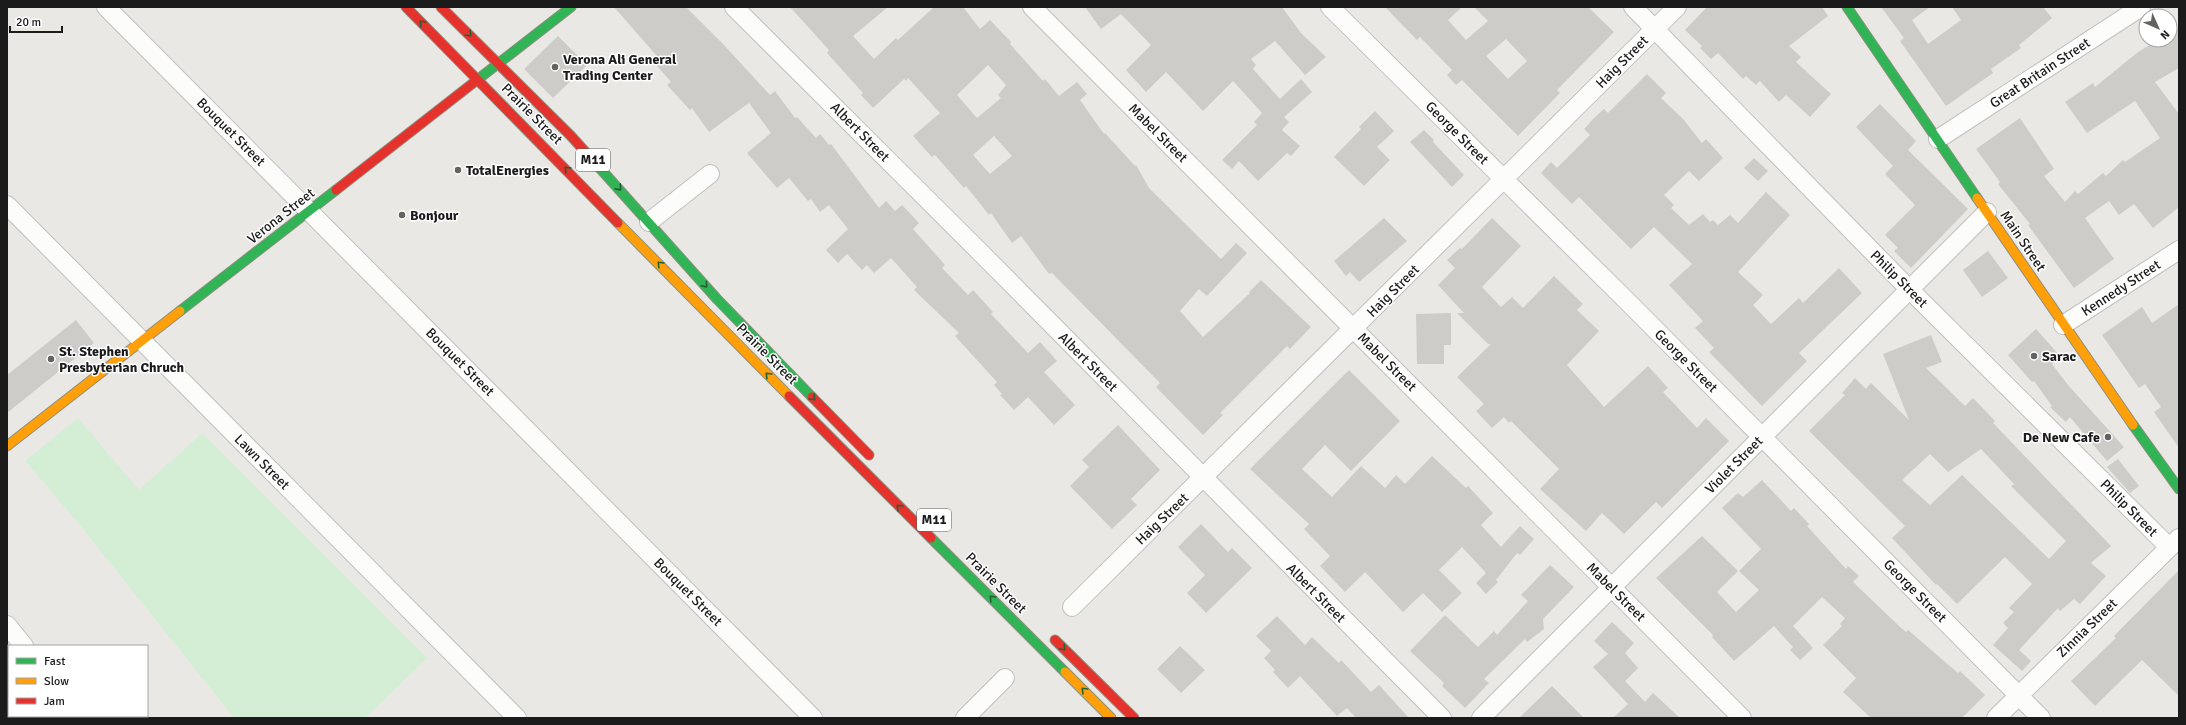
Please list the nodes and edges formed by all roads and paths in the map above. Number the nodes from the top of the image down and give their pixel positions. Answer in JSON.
{"nodes":[{"id":1,"x":106,"y":7,"type":"edge"},
{"id":2,"x":406,"y":7,"type":"edge"},
{"id":3,"x":442,"y":7,"type":"edge"},
{"id":4,"x":571,"y":7,"type":"edge"},
{"id":5,"x":734,"y":7,"type":"edge"},
{"id":6,"x":1032,"y":7,"type":"edge"},
{"id":7,"x":1330,"y":7,"type":"edge"},
{"id":8,"x":1633,"y":7,"type":"edge"},
{"id":9,"x":1677,"y":7,"type":"edge"},
{"id":10,"x":1847,"y":7,"type":"edge"},
{"id":11,"x":2141,"y":7,"type":"edge"},
{"id":12,"x":1655,"y":30,"type":"junction"},
{"id":13,"x":499,"y":64,"type":"junction"},
{"id":14,"x":479,"y":80,"type":"junction"},
{"id":15,"x":1938,"y":139,"type":"junction"},
{"id":16,"x":710,"y":174,"type":"dead end"},
{"id":17,"x":1504,"y":180,"type":"junction"},
{"id":18,"x":7,"y":205,"type":"edge"},
{"id":19,"x":310,"y":211,"type":"junction"},
{"id":20,"x":1987,"y":212,"type":"junction"},
{"id":21,"x":649,"y":222,"type":"junction"},
{"id":22,"x":2179,"y":250,"type":"edge"},
{"id":23,"x":1910,"y":290,"type":"junction"},
{"id":24,"x":2063,"y":326,"type":"junction"},
{"id":25,"x":1354,"y":329,"type":"junction"},
{"id":26,"x":141,"y":341,"type":"junction"},
{"id":27,"x":1762,"y":437,"type":"junction"},
{"id":28,"x":7,"y":446,"type":"edge"},
{"id":29,"x":873,"y":460,"type":"dead end"},
{"id":30,"x":1203,"y":478,"type":"junction"},
{"id":31,"x":2179,"y":489,"type":"edge"},
{"id":32,"x":2174,"y":543,"type":"edge"},
{"id":33,"x":1612,"y":588,"type":"junction"},
{"id":34,"x":1072,"y":607,"type":"dead end"},
{"id":35,"x":7,"y":625,"type":"edge"},
{"id":36,"x":1047,"y":632,"type":"dead end"},
{"id":37,"x":23,"y":645,"type":"edge"},
{"id":38,"x":1005,"y":678,"type":"dead end"},
{"id":39,"x":2018,"y":696,"type":"junction"},
{"id":40,"x":517,"y":718,"type":"edge"},
{"id":41,"x":813,"y":718,"type":"edge"},
{"id":42,"x":965,"y":718,"type":"edge"},
{"id":43,"x":1111,"y":718,"type":"edge"},
{"id":44,"x":1134,"y":718,"type":"edge"},
{"id":45,"x":1442,"y":718,"type":"edge"},
{"id":46,"x":1481,"y":718,"type":"edge"},
{"id":47,"x":1742,"y":718,"type":"edge"},
{"id":48,"x":1996,"y":718,"type":"edge"},
{"id":49,"x":2041,"y":718,"type":"edge"}],
"edges":[{"from":1,"to":19,"type":"street","name":"Bouquet Street"},
{"from":14,"to":2,"type":"main road","name":"Prairie Street","number":"M11","one_way":true},
{"from":3,"to":13,"type":"main road","name":"Prairie Street","number":"M11","one_way":true},
{"from":4,"to":13,"type":"main road","name":"Verona Street"},
{"from":5,"to":30,"type":"street","name":"Albert Street"},
{"from":6,"to":25,"type":"street","name":"Mabel Street"},
{"from":7,"to":17,"type":"street","name":"George Street"},
{"from":8,"to":12,"type":"street","name":"Philip Street"},
{"from":9,"to":12,"type":"street","name":"Haig Street"},
{"from":10,"to":15,"type":"main road","name":"Main Street"},
{"from":11,"to":15,"type":"street","name":"Great Britain Street"},
{"from":12,"to":17,"type":"street","name":"Haig Street"},
{"from":12,"to":23,"type":"street","name":"Philip Street"},
{"from":13,"to":14,"type":"main road","name":"Verona Street"},
{"from":13,"to":21,"type":"main road","name":"Prairie Street","number":"M11","one_way":true},
{"from":14,"to":19,"type":"main road","name":"Verona Street"},
{"from":43,"to":14,"type":"main road","name":"Prairie Street","number":"M11","one_way":true},
{"from":15,"to":20,"type":"main road","name":"Main Street"},
{"from":16,"to":21,"type":"street"},
{"from":17,"to":25,"type":"street","name":"Haig Street"},
{"from":17,"to":27,"type":"street","name":"George Street"},
{"from":18,"to":26,"type":"street","name":"Lawn Street"},
{"from":19,"to":26,"type":"main road","name":"Verona Street"},
{"from":19,"to":41,"type":"street","name":"Bouquet Street"},
{"from":20,"to":23,"type":"street","name":"Violet Street"},
{"from":20,"to":24,"type":"main road","name":"Main Street"},
{"from":21,"to":29,"type":"main road","name":"Prairie Street","number":"M11","one_way":true},
{"from":22,"to":24,"type":"street","name":"Kennedy Street"},
{"from":23,"to":27,"type":"street","name":"Violet Street"},
{"from":23,"to":32,"type":"street","name":"Philip Street"},
{"from":24,"to":31,"type":"main road","name":"Main Street"},
{"from":25,"to":30,"type":"street","name":"Haig Street"},
{"from":25,"to":33,"type":"street","name":"Mabel Street"},
{"from":26,"to":28,"type":"main road","name":"Verona Street"},
{"from":26,"to":40,"type":"street","name":"Lawn Street"},
{"from":27,"to":33,"type":"street","name":"Violet Street"},
{"from":27,"to":39,"type":"street","name":"George Street"},
{"from":30,"to":34,"type":"street","name":"Haig Street"},
{"from":30,"to":45,"type":"street","name":"Albert Street"},
{"from":32,"to":39,"type":"street","name":"Zinnia Street"},
{"from":33,"to":46,"type":"street","name":"Violet Street"},
{"from":33,"to":47,"type":"street","name":"Mabel Street"},
{"from":35,"to":37,"type":"street"},
{"from":36,"to":44,"type":"main road","one_way":true},
{"from":38,"to":42,"type":"street"},
{"from":39,"to":48,"type":"street","name":"Zinnia Street"},
{"from":39,"to":49,"type":"street","name":"George Street"}]}
